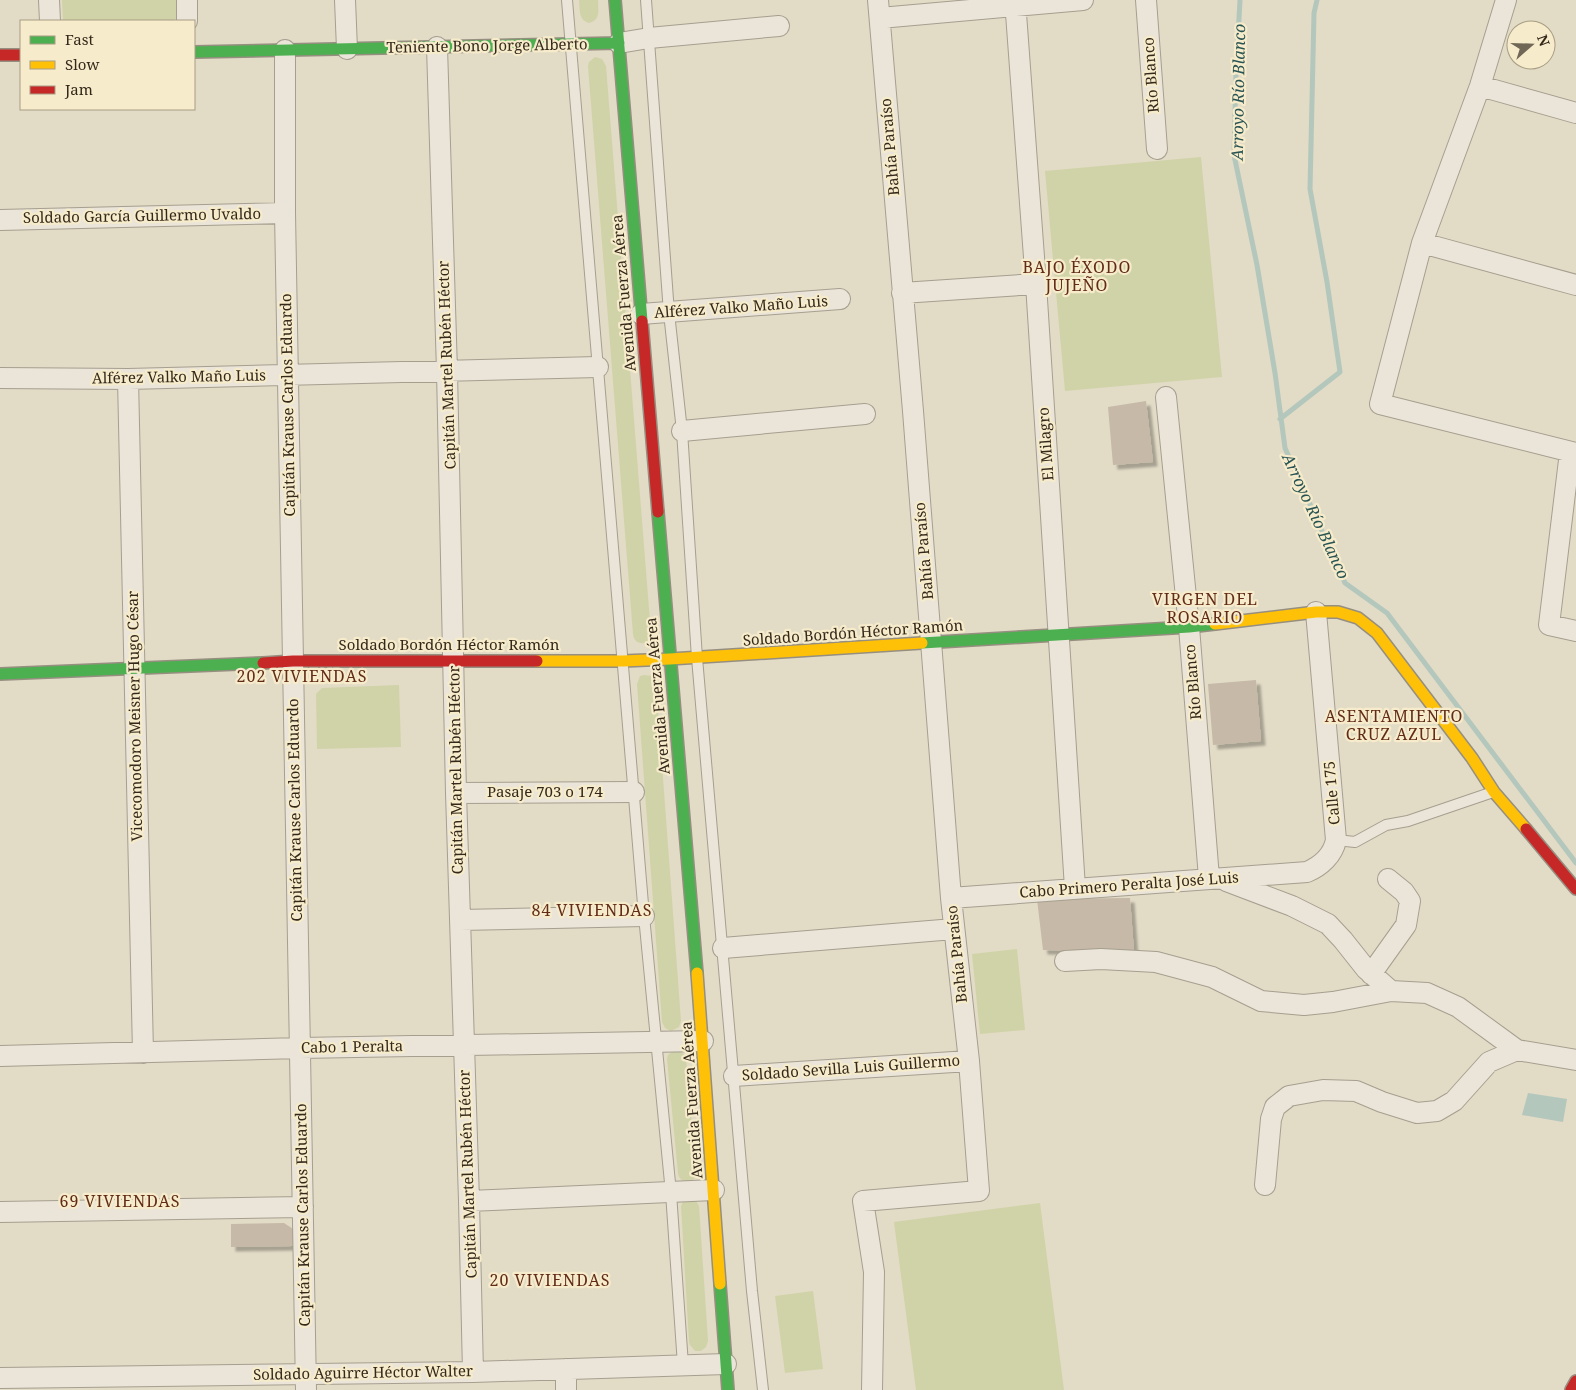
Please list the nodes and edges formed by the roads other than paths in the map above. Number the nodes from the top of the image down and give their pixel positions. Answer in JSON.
{"nodes":[{"id":1,"x":49,"y":0,"type":"edge"},
{"id":2,"x":187,"y":0,"type":"edge"},
{"id":3,"x":345,"y":0,"type":"edge"},
{"id":4,"x":567,"y":0,"type":"edge"},
{"id":5,"x":615,"y":0,"type":"edge"},
{"id":6,"x":646,"y":0,"type":"edge"},
{"id":7,"x":1083,"y":0,"type":"edge"},
{"id":8,"x":1146,"y":0,"type":"edge"},
{"id":9,"x":1506,"y":0,"type":"edge"},
{"id":10,"x":1015,"y":3,"type":"edge"},
{"id":11,"x":879,"y":9,"type":"edge"},
{"id":12,"x":50,"y":20,"type":"edge"},
{"id":13,"x":187,"y":20,"type":"edge"},
{"id":14,"x":779,"y":26,"type":"dead end"},
{"id":15,"x":649,"y":38,"type":"junction"},
{"id":16,"x":619,"y":43,"type":"junction"},
{"id":17,"x":572,"y":45,"type":"junction"},
{"id":18,"x":437,"y":47,"type":"junction"},
{"id":19,"x":347,"y":49,"type":"junction"},
{"id":20,"x":285,"y":50,"type":"junction"},
{"id":21,"x":195,"y":52,"type":"edge"},
{"id":22,"x":0,"y":55,"type":"edge"},
{"id":23,"x":20,"y":55,"type":"edge"},
{"id":24,"x":1480,"y":86,"type":"junction"},
{"id":25,"x":1576,"y":112,"type":"edge"},
{"id":26,"x":1157,"y":149,"type":"dead end"},
{"id":27,"x":285,"y":213,"type":"junction"},
{"id":28,"x":0,"y":220,"type":"edge"},
{"id":29,"x":1422,"y":243,"type":"junction"},
{"id":30,"x":1036,"y":284,"type":"junction"},
{"id":31,"x":1576,"y":285,"type":"edge"},
{"id":32,"x":902,"y":293,"type":"junction"},
{"id":33,"x":840,"y":299,"type":"dead end"},
{"id":34,"x":669,"y":313,"type":"junction"},
{"id":35,"x":641,"y":314,"type":"junction"},
{"id":36,"x":598,"y":367,"type":"junction"},
{"id":37,"x":447,"y":371,"type":"junction"},
{"id":38,"x":288,"y":376,"type":"junction"},
{"id":39,"x":0,"y":378,"type":"edge"},
{"id":40,"x":128,"y":379,"type":"junction"},
{"id":41,"x":1166,"y":396,"type":"dead end"},
{"id":42,"x":865,"y":414,"type":"dead end"},
{"id":43,"x":682,"y":431,"type":"junction"},
{"id":44,"x":1573,"y":452,"type":"edge"},
{"id":45,"x":1316,"y":612,"type":"junction"},
{"id":46,"x":1189,"y":627,"type":"junction"},
{"id":47,"x":1576,"y":631,"type":"edge"},
{"id":48,"x":1059,"y":636,"type":"junction"},
{"id":49,"x":931,"y":643,"type":"junction"},
{"id":50,"x":697,"y":658,"type":"junction"},
{"id":51,"x":454,"y":660,"type":"junction"},
{"id":52,"x":670,"y":660,"type":"junction"},
{"id":53,"x":293,"y":661,"type":"junction"},
{"id":54,"x":624,"y":661,"type":"junction"},
{"id":55,"x":134,"y":669,"type":"junction"},
{"id":56,"x":0,"y":674,"type":"edge"},
{"id":57,"x":634,"y":792,"type":"junction"},
{"id":58,"x":1494,"y":792,"type":"junction"},
{"id":59,"x":456,"y":793,"type":"junction"},
{"id":60,"x":1336,"y":840,"type":"junction"},
{"id":61,"x":1307,"y":872,"type":"joint"},
{"id":62,"x":1213,"y":878,"type":"junction"},
{"id":63,"x":1388,"y":879,"type":"dead end"},
{"id":64,"x":1075,"y":888,"type":"junction"},
{"id":65,"x":1576,"y":889,"type":"edge"},
{"id":66,"x":951,"y":898,"type":"junction"},
{"id":67,"x":644,"y":916,"type":"junction"},
{"id":68,"x":460,"y":920,"type":"junction"},
{"id":69,"x":954,"y":929,"type":"junction"},
{"id":70,"x":723,"y":948,"type":"junction"},
{"id":71,"x":1065,"y":961,"type":"dead end"},
{"id":72,"x":1371,"y":974,"type":"junction"},
{"id":73,"x":1391,"y":991,"type":"junction"},
{"id":74,"x":703,"y":1041,"type":"junction"},
{"id":75,"x":656,"y":1042,"type":"junction"},
{"id":76,"x":464,"y":1045,"type":"junction"},
{"id":77,"x":300,"y":1048,"type":"junction"},
{"id":78,"x":1517,"y":1050,"type":"junction"},
{"id":79,"x":142,"y":1053,"type":"junction"},
{"id":80,"x":0,"y":1056,"type":"edge"},
{"id":81,"x":1576,"y":1060,"type":"edge"},
{"id":82,"x":969,"y":1061,"type":"junction"},
{"id":83,"x":734,"y":1076,"type":"junction"},
{"id":84,"x":1265,"y":1185,"type":"dead end"},
{"id":85,"x":714,"y":1190,"type":"junction"},
{"id":86,"x":671,"y":1193,"type":"junction"},
{"id":87,"x":469,"y":1201,"type":"junction"},
{"id":88,"x":303,"y":1207,"type":"junction"},
{"id":89,"x":0,"y":1212,"type":"edge"},
{"id":90,"x":726,"y":1364,"type":"junction"},
{"id":91,"x":684,"y":1365,"type":"junction"},
{"id":92,"x":566,"y":1369,"type":"junction"},
{"id":93,"x":473,"y":1372,"type":"junction"},
{"id":94,"x":0,"y":1378,"type":"edge"},
{"id":95,"x":1576,"y":1381,"type":"edge"},
{"id":96,"x":306,"y":1382,"type":"edge"},
{"id":97,"x":566,"y":1390,"type":"edge"},
{"id":98,"x":728,"y":1390,"type":"edge"},
{"id":99,"x":763,"y":1390,"type":"edge"},
{"id":100,"x":872,"y":1390,"type":"edge"},
{"id":101,"x":1571,"y":1390,"type":"edge"}],
"edges":[{"from":1,"to":12,"type":"street"},
{"from":2,"to":13,"type":"street"},
{"from":3,"to":19,"type":"street"},
{"from":4,"to":17,"type":"lane"},
{"from":5,"to":16,"type":"street","name":"Avenida Fuerza Aérea"},
{"from":6,"to":15,"type":"lane"},
{"from":7,"to":10,"type":"street"},
{"from":8,"to":26,"type":"street","name":"Río Blanco"},
{"from":9,"to":24,"type":"street"},
{"from":10,"to":11,"type":"street"},
{"from":10,"to":30,"type":"street","name":"El Milagro"},
{"from":11,"to":32,"type":"street","name":"Bahía Paraíso"},
{"from":14,"to":15,"type":"street","name":"Teniente Bono Jorge Alberto"},
{"from":15,"to":16,"type":"street","name":"Teniente Bono Jorge Alberto"},
{"from":15,"to":34,"type":"lane"},
{"from":16,"to":17,"type":"street","name":"Teniente Bono Jorge Alberto"},
{"from":16,"to":35,"type":"street","name":"Avenida Fuerza Aérea"},
{"from":17,"to":18,"type":"street","name":"Teniente Bono Jorge Alberto"},
{"from":17,"to":36,"type":"lane"},
{"from":18,"to":19,"type":"street","name":"Teniente Bono Jorge Alberto"},
{"from":18,"to":37,"type":"street","name":"Capitán Martel Rubén Héctor"},
{"from":19,"to":20,"type":"street","name":"Teniente Bono Jorge Alberto"},
{"from":20,"to":21,"type":"street","name":"Teniente Bono Jorge Alberto"},
{"from":20,"to":27,"type":"street","name":"Capitán Krause Carlos Eduardo"},
{"from":22,"to":23,"type":"street"},
{"from":24,"to":25,"type":"street"},
{"from":24,"to":29,"type":"street"},
{"from":27,"to":28,"type":"street","name":"Soldado García Guillermo Uvaldo"},
{"from":27,"to":38,"type":"street","name":"Capitán Krause Carlos Eduardo"},
{"from":29,"to":31,"type":"street"},
{"from":29,"to":44,"type":"street"},
{"from":30,"to":32,"type":"street"},
{"from":30,"to":48,"type":"street","name":"El Milagro"},
{"from":32,"to":49,"type":"street","name":"Bahía Paraíso"},
{"from":33,"to":34,"type":"street","name":"Alférez Valko Maño Luis"},
{"from":34,"to":35,"type":"street","name":"Alférez Valko Maño Luis"},
{"from":34,"to":43,"type":"lane"},
{"from":35,"to":52,"type":"street","name":"Avenida Fuerza Aérea"},
{"from":36,"to":37,"type":"street","name":"Alférez Valko Maño Luis"},
{"from":36,"to":54,"type":"lane"},
{"from":37,"to":38,"type":"street","name":"Alférez Valko Maño Luis"},
{"from":37,"to":51,"type":"street","name":"Capitán Martel Rubén Héctor"},
{"from":38,"to":40,"type":"street","name":"Alférez Valko Maño Luis"},
{"from":38,"to":53,"type":"street","name":"Capitán Krause Carlos Eduardo"},
{"from":39,"to":40,"type":"street","name":"Alférez Valko Maño Luis"},
{"from":40,"to":55,"type":"street","name":"Vicecomodoro Meisner Hugo César"},
{"from":41,"to":46,"type":"street","name":"Río Blanco"},
{"from":42,"to":43,"type":"street"},
{"from":43,"to":50,"type":"lane"},
{"from":44,"to":47,"type":"street"},
{"from":45,"to":46,"type":"street","name":"Soldado Bordón Héctor Ramón"},
{"from":45,"to":58,"type":"street","name":"Soldado Bordón Héctor Ramón"},
{"from":45,"to":60,"type":"street","name":"Calle 175"},
{"from":46,"to":48,"type":"street","name":"Soldado Bordón Héctor Ramón"},
{"from":46,"to":62,"type":"street","name":"Río Blanco"},
{"from":48,"to":49,"type":"street","name":"Soldado Bordón Héctor Ramón"},
{"from":48,"to":64,"type":"street","name":"El Milagro"},
{"from":49,"to":50,"type":"street","name":"Soldado Bordón Héctor Ramón"},
{"from":49,"to":66,"type":"street","name":"Bahía Paraíso"},
{"from":50,"to":52,"type":"street","name":"Soldado Bordón Héctor Ramón"},
{"from":50,"to":70,"type":"lane"},
{"from":51,"to":53,"type":"street","name":"Soldado Bordón Héctor Ramón"},
{"from":51,"to":54,"type":"street","name":"Soldado Bordón Héctor Ramón"},
{"from":51,"to":59,"type":"street","name":"Capitán Martel Rubén Héctor"},
{"from":52,"to":54,"type":"street","name":"Soldado Bordón Héctor Ramón"},
{"from":52,"to":74,"type":"street","name":"Avenida Fuerza Aérea"},
{"from":53,"to":55,"type":"street","name":"Soldado Bordón Héctor Ramón"},
{"from":53,"to":77,"type":"street","name":"Capitán Krause Carlos Eduardo"},
{"from":54,"to":57,"type":"lane"},
{"from":55,"to":56,"type":"street","name":"Soldado Bordón Héctor Ramón"},
{"from":55,"to":79,"type":"street","name":"Vicecomodoro Meisner Hugo César"},
{"from":57,"to":59,"type":"street","name":"Pasaje 703 o 174"},
{"from":57,"to":67,"type":"lane"},
{"from":58,"to":60,"type":"lane"},
{"from":58,"to":65,"type":"street","name":"Soldado Bordón Héctor Ramón"},
{"from":59,"to":68,"type":"street","name":"Capitán Martel Rubén Héctor"},
{"from":60,"to":61,"type":"street","name":"Calle 175"},
{"from":61,"to":62,"type":"street","name":"Cabo Primero Peralta José Luis"},
{"from":62,"to":64,"type":"street","name":"Cabo Primero Peralta José Luis"},
{"from":62,"to":72,"type":"street"},
{"from":63,"to":72,"type":"street"},
{"from":64,"to":66,"type":"street","name":"Cabo Primero Peralta José Luis"},
{"from":66,"to":69,"type":"street","name":"Bahía Paraíso"},
{"from":67,"to":68,"type":"street"},
{"from":67,"to":75,"type":"lane"},
{"from":68,"to":76,"type":"street","name":"Capitán Martel Rubén Héctor"},
{"from":69,"to":70,"type":"street"},
{"from":69,"to":82,"type":"street","name":"Bahía Paraíso"},
{"from":70,"to":83,"type":"lane"},
{"from":71,"to":73,"type":"street"},
{"from":72,"to":73,"type":"street"},
{"from":73,"to":78,"type":"street"},
{"from":74,"to":75,"type":"street","name":"Cabo 1 Peralta"},
{"from":74,"to":85,"type":"street","name":"Avenida Fuerza Aérea"},
{"from":75,"to":76,"type":"street","name":"Cabo 1 Peralta"},
{"from":75,"to":86,"type":"lane"},
{"from":76,"to":77,"type":"street","name":"Cabo 1 Peralta"},
{"from":76,"to":87,"type":"street","name":"Capitán Martel Rubén Héctor"},
{"from":77,"to":79,"type":"street","name":"Cabo 1 Peralta"},
{"from":77,"to":88,"type":"street","name":"Capitán Krause Carlos Eduardo"},
{"from":78,"to":81,"type":"street"},
{"from":78,"to":84,"type":"street"},
{"from":79,"to":80,"type":"street","name":"Cabo 1 Peralta"},
{"from":82,"to":83,"type":"street","name":"Soldado Sevilla Luis Guillermo"},
{"from":82,"to":100,"type":"street","name":"Bahía Paraíso"},
{"from":83,"to":99,"type":"lane"},
{"from":85,"to":86,"type":"street"},
{"from":85,"to":90,"type":"street","name":"Avenida Fuerza Aérea"},
{"from":86,"to":87,"type":"street"},
{"from":86,"to":91,"type":"lane"},
{"from":87,"to":93,"type":"street","name":"Capitán Martel Rubén Héctor"},
{"from":88,"to":89,"type":"street"},
{"from":88,"to":96,"type":"street","name":"Capitán Krause Carlos Eduardo"},
{"from":90,"to":91,"type":"street","name":"Soldado Aguirre Héctor Walter"},
{"from":90,"to":98,"type":"street","name":"Avenida Fuerza Aérea"},
{"from":91,"to":92,"type":"street","name":"Soldado Aguirre Héctor Walter"},
{"from":92,"to":93,"type":"street","name":"Soldado Aguirre Héctor Walter"},
{"from":92,"to":97,"type":"street"},
{"from":93,"to":96,"type":"street","name":"Soldado Aguirre Héctor Walter"},
{"from":94,"to":96,"type":"street","name":"Soldado Aguirre Héctor Walter"},
{"from":95,"to":101,"type":"street"}]}
